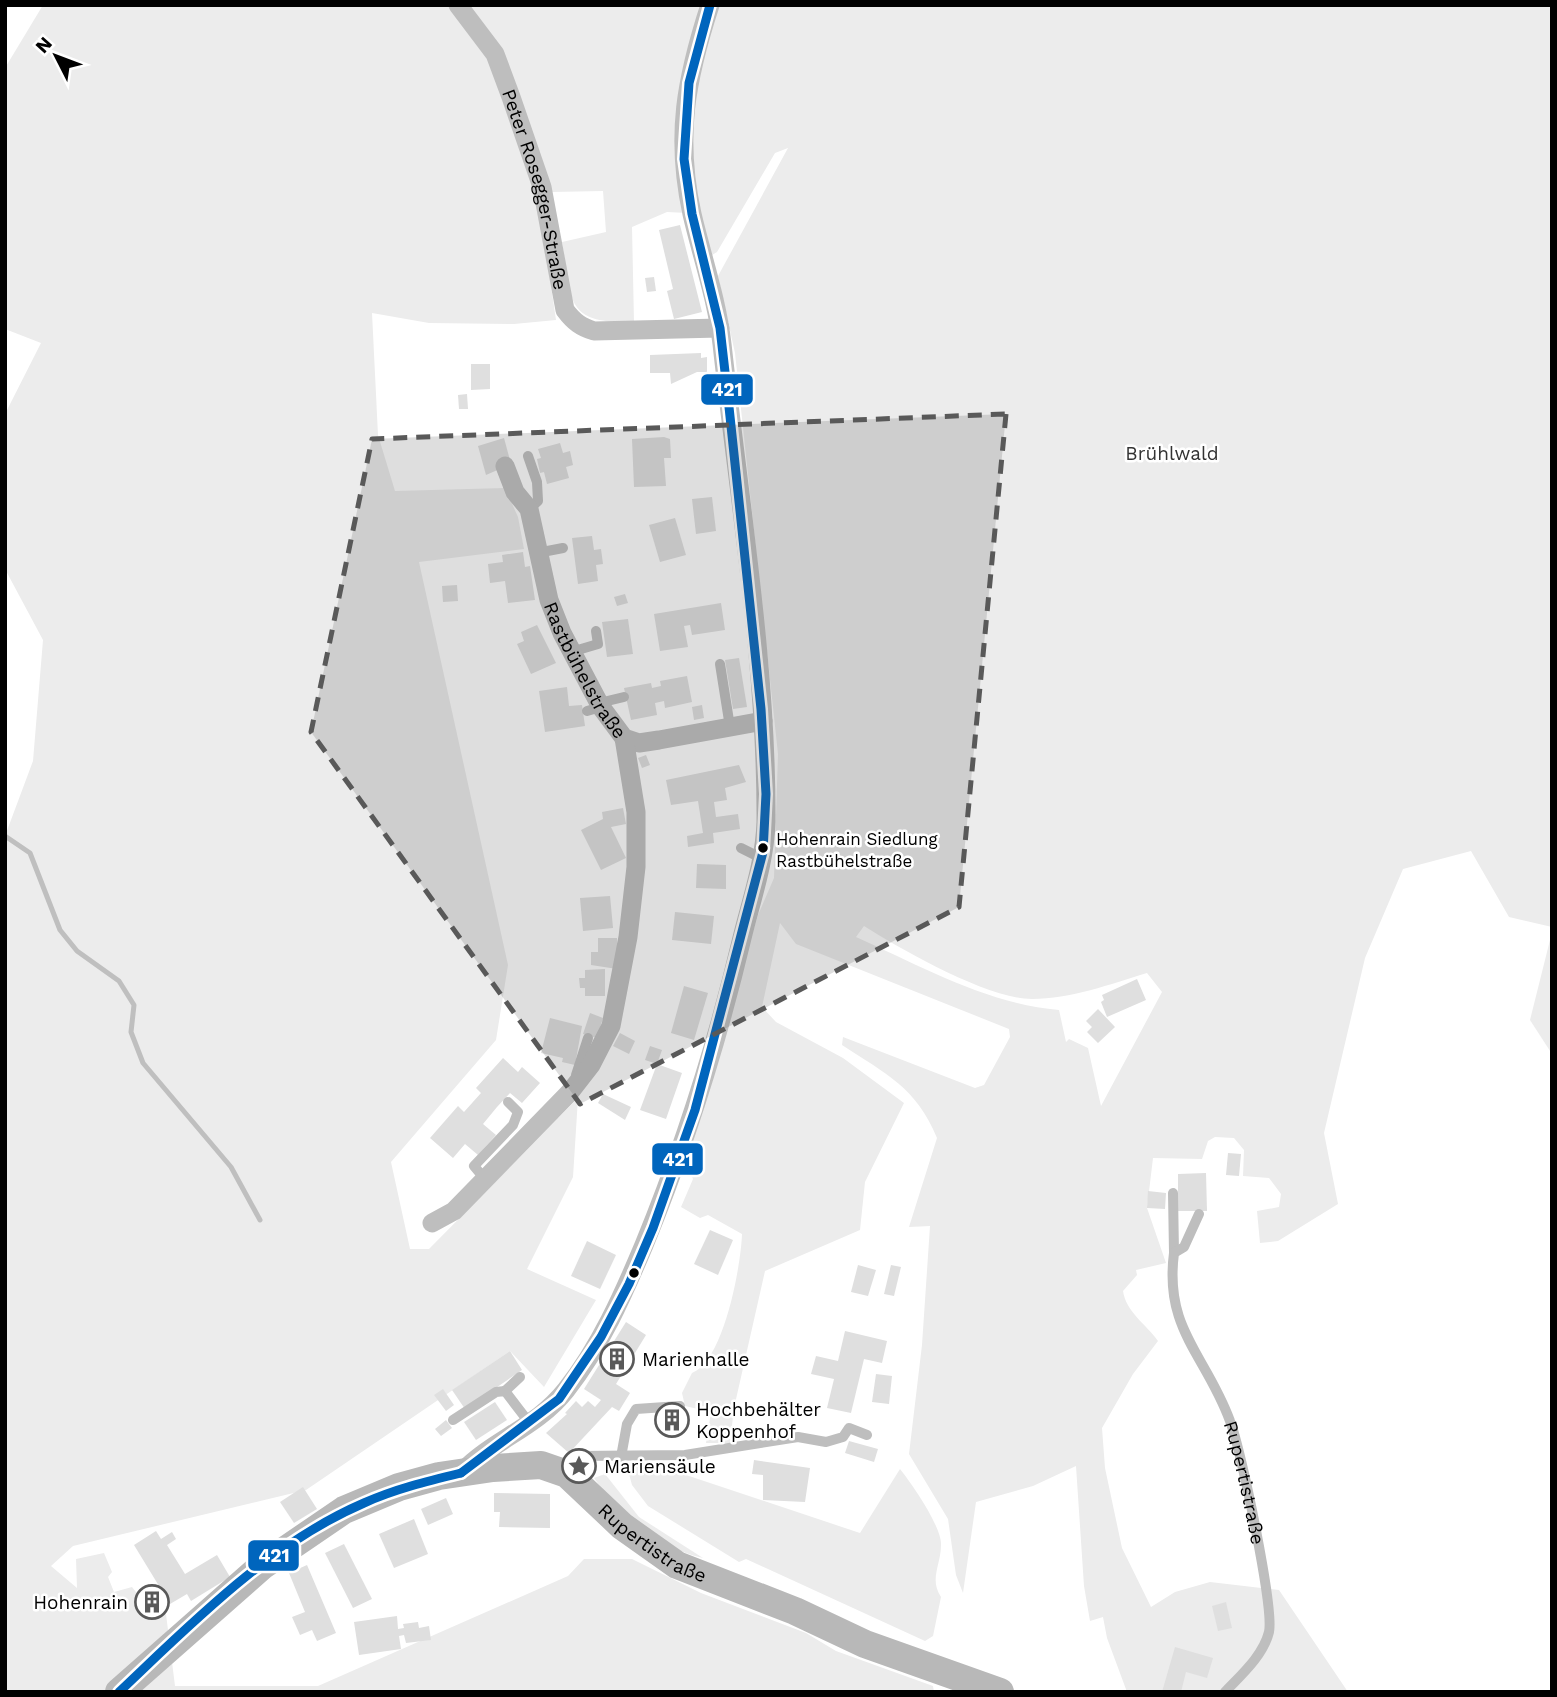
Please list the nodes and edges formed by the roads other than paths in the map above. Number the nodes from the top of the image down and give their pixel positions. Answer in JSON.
{"nodes":[{"id":1,"x":458,"y":5,"type":"edge"},
{"id":2,"x":710,"y":5,"type":"edge"},
{"id":3,"x":720,"y":328,"type":"junction"},
{"id":4,"x":528,"y":456,"type":"dead end"},
{"id":5,"x":505,"y":466,"type":"dead end"},
{"id":6,"x":529,"y":509,"type":"junction"},
{"id":7,"x":564,"y":548,"type":"dead end"},
{"id":8,"x":537,"y":553,"type":"junction"},
{"id":9,"x":596,"y":631,"type":"dead end"},
{"id":10,"x":571,"y":652,"type":"junction"},
{"id":11,"x":720,"y":664,"type":"dead end"},
{"id":12,"x":624,"y":696,"type":"dead end"},
{"id":13,"x":596,"y":707,"type":"junction"},
{"id":14,"x":763,"y":721,"type":"junction"},
{"id":15,"x":730,"y":727,"type":"junction"},
{"id":16,"x":624,"y":738,"type":"junction"},
{"id":17,"x":741,"y":848,"type":"dead end"},
{"id":18,"x":761,"y":858,"type":"junction"},
{"id":19,"x":588,"y":1038,"type":"dead end"},
{"id":20,"x":570,"y":1093,"type":"junction"},
{"id":21,"x":508,"y":1102,"type":"dead end"},
{"id":22,"x":484,"y":1178,"type":"junction"},
{"id":23,"x":1173,"y":1193,"type":"dead end"},
{"id":24,"x":1199,"y":1214,"type":"dead end"},
{"id":25,"x":432,"y":1223,"type":"dead end"},
{"id":26,"x":1174,"y":1253,"type":"junction"},
{"id":27,"x":520,"y":1377,"type":"dead end"},
{"id":28,"x":505,"y":1391,"type":"junction"},
{"id":29,"x":680,"y":1406,"type":"dead end"},
{"id":30,"x":453,"y":1420,"type":"dead end"},
{"id":31,"x":531,"y":1425,"type":"junction"},
{"id":32,"x":867,"y":1435,"type":"dead end"},
{"id":33,"x":621,"y":1457,"type":"junction"},
{"id":34,"x":566,"y":1462,"type":"junction"},
{"id":35,"x":461,"y":1473,"type":"junction"},
{"id":36,"x":119,"y":1692,"type":"edge"},
{"id":37,"x":1000,"y":1692,"type":"edge"},
{"id":38,"x":1225,"y":1692,"type":"edge"}],
"edges":[{"from":1,"to":3,"type":"street","name":"Peter Rosegger-Straße"},
{"from":2,"to":3,"type":"street"},
{"from":3,"to":14,"type":"street"},
{"from":4,"to":6,"type":"lane"},
{"from":5,"to":6,"type":"street","name":"Rastbühelstraße"},
{"from":6,"to":8,"type":"street","name":"Rastbühelstraße"},
{"from":7,"to":8,"type":"lane"},
{"from":8,"to":10,"type":"street","name":"Rastbühelstraße"},
{"from":9,"to":10,"type":"lane"},
{"from":10,"to":13,"type":"street","name":"Rastbühelstraße"},
{"from":11,"to":15,"type":"lane"},
{"from":12,"to":13,"type":"lane"},
{"from":13,"to":16,"type":"street","name":"Rastbühelstraße"},
{"from":14,"to":15,"type":"street","name":"Rastbühelstraße"},
{"from":14,"to":18,"type":"street"},
{"from":15,"to":16,"type":"street","name":"Rastbühelstraße"},
{"from":16,"to":20,"type":"street"},
{"from":17,"to":18,"type":"lane"},
{"from":18,"to":31,"type":"street"},
{"from":19,"to":20,"type":"lane"},
{"from":20,"to":22,"type":"street"},
{"from":21,"to":22,"type":"lane"},
{"from":22,"to":25,"type":"street"},
{"from":23,"to":26,"type":"lane","name":"Rupertistraße"},
{"from":24,"to":26,"type":"lane"},
{"from":26,"to":38,"type":"lane","name":"Rupertistraße"},
{"from":27,"to":28,"type":"lane"},
{"from":28,"to":30,"type":"lane"},
{"from":28,"to":31,"type":"lane"},
{"from":29,"to":33,"type":"lane"},
{"from":31,"to":35,"type":"street"},
{"from":32,"to":33,"type":"lane"},
{"from":33,"to":34,"type":"lane"},
{"from":34,"to":35,"type":"main road","name":"Rupertistraße"},
{"from":34,"to":37,"type":"main road","name":"Rupertistraße"},
{"from":35,"to":36,"type":"main road","name":"Rupertistraße"}]}
